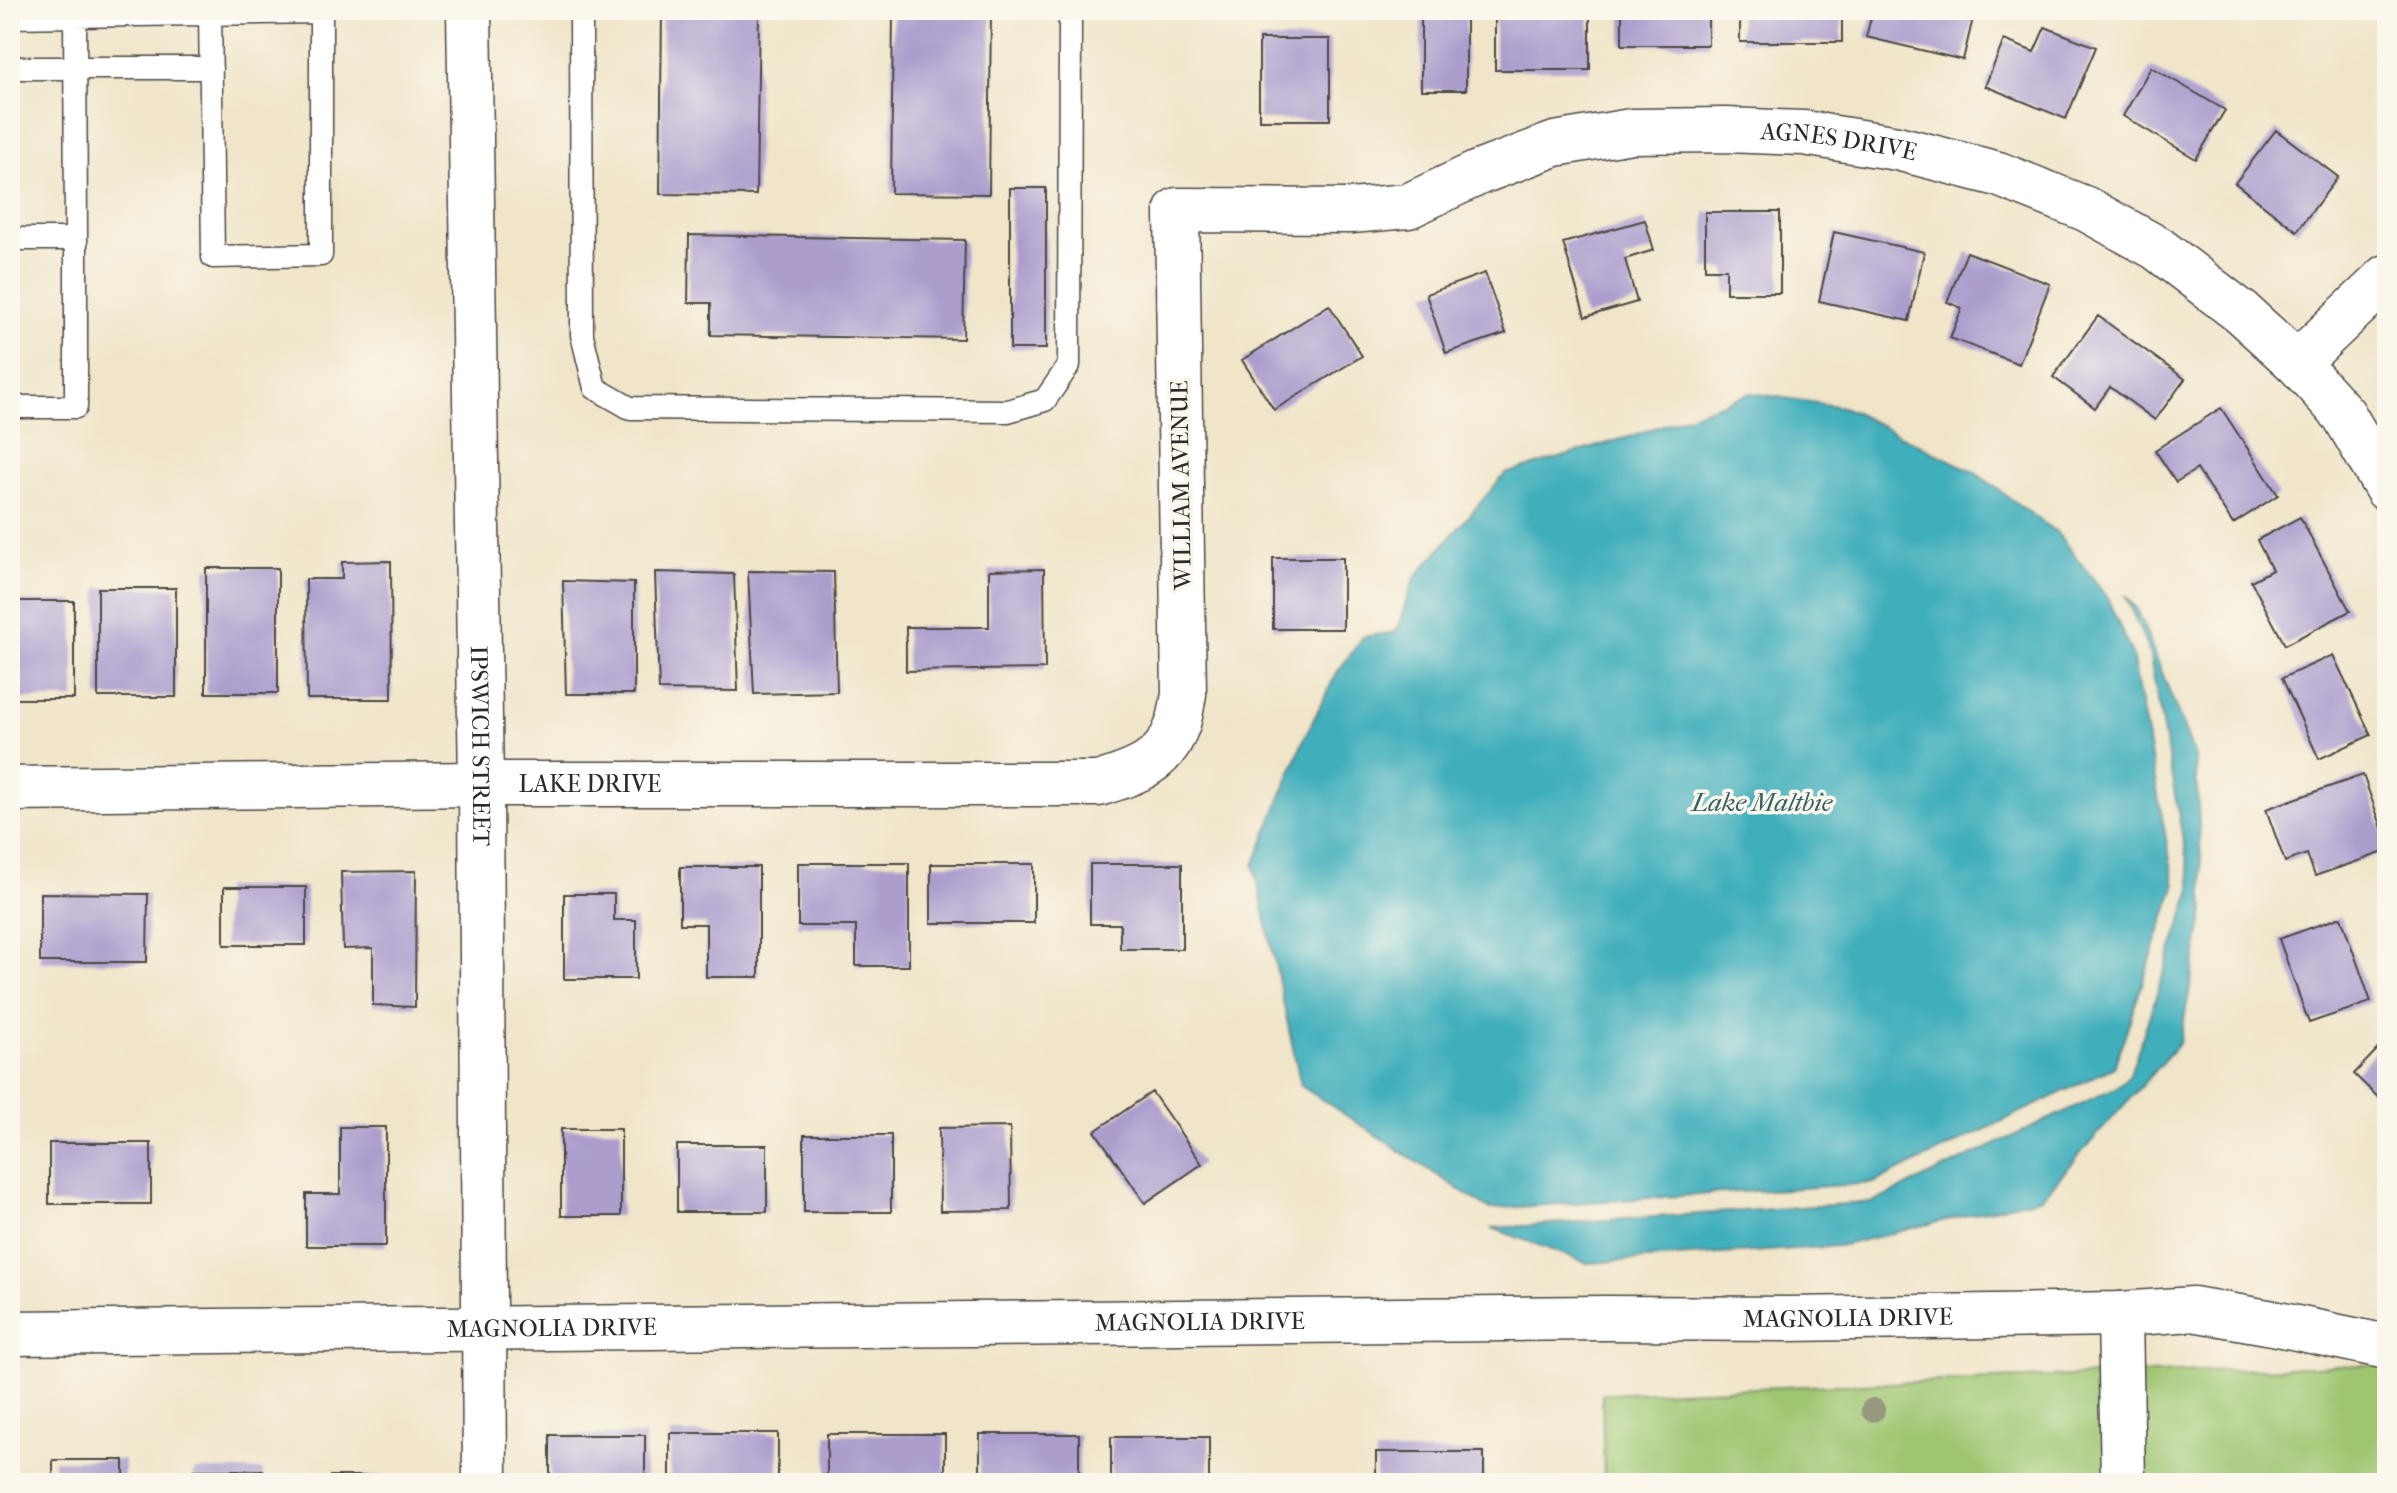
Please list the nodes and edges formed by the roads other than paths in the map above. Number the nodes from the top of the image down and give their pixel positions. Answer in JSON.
{"nodes":[{"id":1,"x":469,"y":10,"type":"edge"},
{"id":2,"x":581,"y":10,"type":"edge"},
{"id":3,"x":1070,"y":10,"type":"edge"},
{"id":4,"x":321,"y":11,"type":"edge"},
{"id":5,"x":210,"y":12,"type":"edge"},
{"id":6,"x":75,"y":13,"type":"edge"},
{"id":7,"x":10,"y":17,"type":"edge"},
{"id":8,"x":10,"y":68,"type":"edge"},
{"id":9,"x":75,"y":68,"type":"junction"},
{"id":10,"x":211,"y":68,"type":"junction"},
{"id":11,"x":1177,"y":210,"type":"joint"},
{"id":12,"x":10,"y":239,"type":"edge"},
{"id":13,"x":76,"y":239,"type":"junction"},
{"id":14,"x":2387,"y":277,"type":"edge"},
{"id":15,"x":2297,"y":363,"type":"junction"},
{"id":16,"x":10,"y":407,"type":"edge"},
{"id":17,"x":2387,"y":489,"type":"edge"},
{"id":18,"x":1161,"y":754,"type":"joint"},
{"id":19,"x":481,"y":784,"type":"junction"},
{"id":20,"x":10,"y":789,"type":"edge"},
{"id":21,"x":2120,"y":1314,"type":"junction"},
{"id":22,"x":483,"y":1329,"type":"junction"},
{"id":23,"x":10,"y":1333,"type":"edge"},
{"id":24,"x":2387,"y":1347,"type":"edge"},
{"id":25,"x":485,"y":1483,"type":"edge"},
{"id":26,"x":2123,"y":1483,"type":"edge"}],
"edges":[{"from":1,"to":19,"type":"street","name":"IPSWICH STREET"},
{"from":2,"to":3,"type":"lane"},
{"from":4,"to":5,"type":"lane"},
{"from":4,"to":10,"type":"lane"},
{"from":5,"to":6,"type":"lane"},
{"from":5,"to":10,"type":"lane"},
{"from":6,"to":7,"type":"lane"},
{"from":6,"to":9,"type":"lane"},
{"from":8,"to":9,"type":"lane"},
{"from":9,"to":10,"type":"lane"},
{"from":9,"to":13,"type":"lane"},
{"from":11,"to":15,"type":"street","name":"AGNES DRIVE"},
{"from":11,"to":18,"type":"street","name":"WILLIAM AVENUE"},
{"from":12,"to":13,"type":"lane"},
{"from":13,"to":16,"type":"lane"},
{"from":14,"to":15,"type":"street"},
{"from":15,"to":17,"type":"street","name":"AGNES DRIVE"},
{"from":18,"to":19,"type":"street","name":"LAKE DRIVE"},
{"from":19,"to":20,"type":"street","name":"LAKE DRIVE"},
{"from":19,"to":22,"type":"street","name":"IPSWICH STREET"},
{"from":21,"to":22,"type":"street","name":"MAGNOLIA DRIVE"},
{"from":21,"to":24,"type":"street","name":"MAGNOLIA DRIVE"},
{"from":21,"to":26,"type":"street"},
{"from":22,"to":23,"type":"street","name":"MAGNOLIA DRIVE"},
{"from":22,"to":25,"type":"street","name":"IPSWICH STREET"}]}
